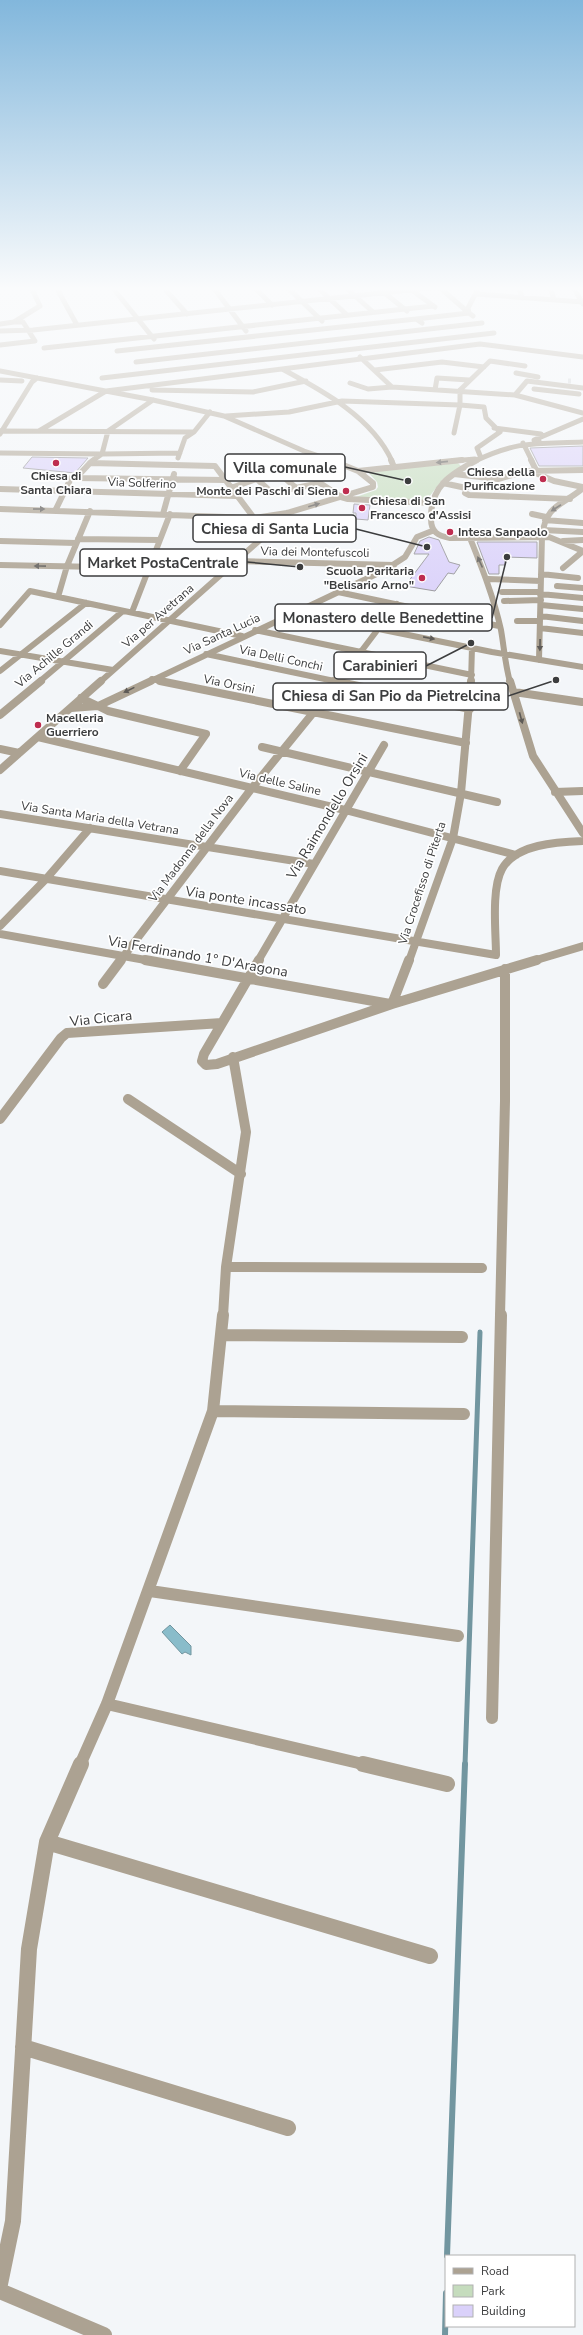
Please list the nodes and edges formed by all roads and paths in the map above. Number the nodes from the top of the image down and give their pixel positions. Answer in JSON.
{"nodes":[{"id":1,"x":25,"y":396,"type":"edge"},
{"id":2,"x":98,"y":396,"type":"edge"},
{"id":3,"x":132,"y":396,"type":"edge"},
{"id":4,"x":327,"y":396,"type":"edge"},
{"id":5,"x":460,"y":396,"type":"edge"},
{"id":6,"x":518,"y":396,"type":"edge"},
{"id":7,"x":153,"y":400,"type":"junction"},
{"id":8,"x":336,"y":402,"type":"junction"},
{"id":9,"x":568,"y":403,"type":"dead end"},
{"id":10,"x":460,"y":406,"type":"junction"},
{"id":11,"x":583,"y":407,"type":"edge"},
{"id":12,"x":210,"y":412,"type":"junction"},
{"id":13,"x":583,"y":414,"type":"edge"},
{"id":14,"x":224,"y":416,"type":"junction"},
{"id":15,"x":583,"y":420,"type":"edge"},
{"id":16,"x":494,"y":428,"type":"junction"},
{"id":17,"x":39,"y":431,"type":"junction"},
{"id":18,"x":108,"y":431,"type":"junction"},
{"id":19,"x":1,"y":432,"type":"edge"},
{"id":20,"x":194,"y":432,"type":"junction"},
{"id":21,"x":454,"y":433,"type":"dead end"},
{"id":22,"x":541,"y":434,"type":"junction"},
{"id":23,"x":583,"y":440,"type":"edge"},
{"id":24,"x":523,"y":443,"type":"junction"},
{"id":25,"x":0,"y":453,"type":"edge"},
{"id":26,"x":180,"y":453,"type":"junction"},
{"id":27,"x":102,"y":454,"type":"junction"},
{"id":28,"x":319,"y":457,"type":"junction"},
{"id":29,"x":481,"y":458,"type":"junction"},
{"id":30,"x":458,"y":461,"type":"junction"},
{"id":31,"x":90,"y":463,"type":"junction"},
{"id":32,"x":176,"y":466,"type":"junction"},
{"id":33,"x":467,"y":466,"type":"junction"},
{"id":34,"x":394,"y":467,"type":"junction"},
{"id":35,"x":583,"y":470,"type":"edge"},
{"id":36,"x":358,"y":471,"type":"junction"},
{"id":37,"x":278,"y":472,"type":"junction"},
{"id":38,"x":536,"y":472,"type":"junction"},
{"id":39,"x":454,"y":474,"type":"junction"},
{"id":40,"x":76,"y":478,"type":"junction"},
{"id":41,"x":172,"y":480,"type":"junction"},
{"id":42,"x":225,"y":480,"type":"junction"},
{"id":43,"x":258,"y":480,"type":"junction"},
{"id":44,"x":443,"y":483,"type":"junction"},
{"id":45,"x":583,"y":487,"type":"edge"},
{"id":46,"x":231,"y":488,"type":"junction"},
{"id":47,"x":296,"y":488,"type":"junction"},
{"id":48,"x":0,"y":489,"type":"edge"},
{"id":49,"x":64,"y":491,"type":"junction"},
{"id":50,"x":167,"y":495,"type":"junction"},
{"id":51,"x":236,"y":496,"type":"junction"},
{"id":52,"x":341,"y":498,"type":"junction"},
{"id":53,"x":570,"y":499,"type":"junction"},
{"id":54,"x":432,"y":503,"type":"junction"},
{"id":55,"x":0,"y":509,"type":"edge"},
{"id":56,"x":56,"y":509,"type":"junction"},
{"id":57,"x":90,"y":511,"type":"junction"},
{"id":58,"x":287,"y":513,"type":"junction"},
{"id":59,"x":162,"y":514,"type":"junction"},
{"id":60,"x":170,"y":514,"type":"junction"},
{"id":61,"x":532,"y":514,"type":"dead end"},
{"id":62,"x":254,"y":518,"type":"junction"},
{"id":63,"x":545,"y":519,"type":"junction"},
{"id":64,"x":583,"y":523,"type":"edge"},
{"id":65,"x":432,"y":531,"type":"junction"},
{"id":66,"x":583,"y":532,"type":"edge"},
{"id":67,"x":543,"y":533,"type":"junction"},
{"id":68,"x":470,"y":538,"type":"junction"},
{"id":69,"x":160,"y":540,"type":"junction"},
{"id":70,"x":583,"y":540,"type":"edge"},
{"id":71,"x":0,"y":541,"type":"edge"},
{"id":72,"x":77,"y":541,"type":"junction"},
{"id":73,"x":563,"y":541,"type":"junction"},
{"id":74,"x":583,"y":551,"type":"edge"},
{"id":75,"x":236,"y":561,"type":"junction"},
{"id":76,"x":0,"y":565,"type":"edge"},
{"id":77,"x":394,"y":565,"type":"junction"},
{"id":78,"x":67,"y":566,"type":"junction"},
{"id":79,"x":149,"y":568,"type":"junction"},
{"id":80,"x":563,"y":568,"type":"dead end"},
{"id":81,"x":541,"y":574,"type":"junction"},
{"id":82,"x":578,"y":578,"type":"dead end"},
{"id":83,"x":488,"y":580,"type":"junction"},
{"id":84,"x":541,"y":582,"type":"junction"},
{"id":85,"x":557,"y":586,"type":"dead end"},
{"id":86,"x":583,"y":588,"type":"edge"},
{"id":87,"x":338,"y":592,"type":"junction"},
{"id":88,"x":502,"y":592,"type":"dead end"},
{"id":89,"x":58,"y":597,"type":"junction"},
{"id":90,"x":540,"y":597,"type":"junction"},
{"id":91,"x":583,"y":598,"type":"edge"},
{"id":92,"x":504,"y":601,"type":"dead end"},
{"id":93,"x":86,"y":602,"type":"junction"},
{"id":94,"x":397,"y":604,"type":"junction"},
{"id":95,"x":583,"y":609,"type":"edge"},
{"id":96,"x":123,"y":610,"type":"junction"},
{"id":97,"x":132,"y":612,"type":"junction"},
{"id":98,"x":295,"y":612,"type":"junction"},
{"id":99,"x":540,"y":618,"type":"junction"},
{"id":100,"x":170,"y":620,"type":"junction"},
{"id":101,"x":517,"y":621,"type":"dead end"},
{"id":102,"x":583,"y":621,"type":"edge"},
{"id":103,"x":0,"y":625,"type":"edge"},
{"id":104,"x":499,"y":626,"type":"junction"},
{"id":105,"x":380,"y":628,"type":"junction"},
{"id":106,"x":542,"y":628,"type":"junction"},
{"id":107,"x":255,"y":630,"type":"junction"},
{"id":108,"x":583,"y":632,"type":"edge"},
{"id":109,"x":242,"y":636,"type":"junction"},
{"id":110,"x":472,"y":646,"type":"junction"},
{"id":111,"x":0,"y":651,"type":"edge"},
{"id":112,"x":361,"y":652,"type":"junction"},
{"id":113,"x":492,"y":652,"type":"junction"},
{"id":114,"x":206,"y":654,"type":"junction"},
{"id":115,"x":503,"y":654,"type":"junction"},
{"id":116,"x":20,"y":655,"type":"junction"},
{"id":117,"x":477,"y":660,"type":"junction"},
{"id":118,"x":539,"y":660,"type":"junction"},
{"id":119,"x":63,"y":662,"type":"junction"},
{"id":120,"x":505,"y":665,"type":"junction"},
{"id":121,"x":583,"y":667,"type":"edge"},
{"id":122,"x":113,"y":670,"type":"junction"},
{"id":123,"x":0,"y":671,"type":"edge"},
{"id":124,"x":472,"y":675,"type":"junction"},
{"id":125,"x":152,"y":679,"type":"junction"},
{"id":126,"x":339,"y":681,"type":"junction"},
{"id":127,"x":514,"y":692,"type":"junction"},
{"id":128,"x":81,"y":698,"type":"junction"},
{"id":129,"x":583,"y":701,"type":"edge"},
{"id":130,"x":98,"y":706,"type":"junction"},
{"id":131,"x":71,"y":708,"type":"junction"},
{"id":132,"x":470,"y":709,"type":"junction"},
{"id":133,"x":580,"y":711,"type":"dead end"},
{"id":134,"x":314,"y":712,"type":"junction"},
{"id":135,"x":0,"y":715,"type":"edge"},
{"id":136,"x":38,"y":737,"type":"junction"},
{"id":137,"x":466,"y":743,"type":"junction"},
{"id":138,"x":384,"y":745,"type":"dead end"},
{"id":139,"x":262,"y":747,"type":"dead end"},
{"id":140,"x":0,"y":749,"type":"edge"},
{"id":141,"x":280,"y":751,"type":"junction"},
{"id":142,"x":19,"y":753,"type":"junction"},
{"id":143,"x":2,"y":767,"type":"edge"},
{"id":144,"x":180,"y":771,"type":"junction"},
{"id":145,"x":370,"y":771,"type":"junction"},
{"id":146,"x":252,"y":788,"type":"junction"},
{"id":147,"x":583,"y":791,"type":"edge"},
{"id":148,"x":555,"y":792,"type":"junction"},
{"id":149,"x":461,"y":793,"type":"junction"},
{"id":150,"x":498,"y":802,"type":"dead end"},
{"id":151,"x":345,"y":810,"type":"junction"},
{"id":152,"x":0,"y":814,"type":"edge"},
{"id":153,"x":90,"y":828,"type":"junction"},
{"id":154,"x":583,"y":833,"type":"edge"},
{"id":155,"x":453,"y":838,"type":"junction"},
{"id":156,"x":583,"y":841,"type":"edge"},
{"id":157,"x":208,"y":848,"type":"junction"},
{"id":158,"x":516,"y":855,"type":"junction"},
{"id":159,"x":314,"y":864,"type":"junction"},
{"id":160,"x":0,"y":871,"type":"edge"},
{"id":161,"x":46,"y":879,"type":"junction"},
{"id":162,"x":167,"y":900,"type":"junction"},
{"id":163,"x":282,"y":919,"type":"junction"},
{"id":164,"x":0,"y":926,"type":"edge"},
{"id":165,"x":0,"y":934,"type":"edge"},
{"id":166,"x":416,"y":942,"type":"junction"},
{"id":167,"x":583,"y":946,"type":"edge"},
{"id":168,"x":124,"y":956,"type":"junction"},
{"id":169,"x":506,"y":969,"type":"junction"},
{"id":170,"x":247,"y":978,"type":"junction"},
{"id":171,"x":103,"y":984,"type":"dead end"},
{"id":172,"x":392,"y":1004,"type":"junction"},
{"id":173,"x":222,"y":1023,"type":"junction"},
{"id":174,"x":233,"y":1058,"type":"junction"},
{"id":175,"x":128,"y":1099,"type":"dead end"},
{"id":176,"x":0,"y":1119,"type":"edge"},
{"id":177,"x":241,"y":1174,"type":"junction"},
{"id":178,"x":226,"y":1267,"type":"junction"},
{"id":179,"x":482,"y":1268,"type":"dead end"},
{"id":180,"x":222,"y":1335,"type":"junction"},
{"id":181,"x":462,"y":1337,"type":"dead end"},
{"id":182,"x":213,"y":1411,"type":"junction"},
{"id":183,"x":464,"y":1414,"type":"dead end"},
{"id":184,"x":150,"y":1591,"type":"junction"},
{"id":185,"x":458,"y":1636,"type":"dead end"},
{"id":186,"x":107,"y":1704,"type":"junction"},
{"id":187,"x":492,"y":1718,"type":"dead end"},
{"id":188,"x":447,"y":1784,"type":"dead end"},
{"id":189,"x":46,"y":1842,"type":"junction"},
{"id":190,"x":430,"y":1956,"type":"dead end"},
{"id":191,"x":23,"y":2047,"type":"junction"},
{"id":192,"x":288,"y":2128,"type":"dead end"},
{"id":193,"x":0,"y":2284,"type":"edge"},
{"id":194,"x":0,"y":2291,"type":"edge"},
{"id":195,"x":104,"y":2335,"type":"edge"}],
"edges":[{"from":1,"to":19,"type":"street"},
{"from":2,"to":17,"type":"street"},
{"from":3,"to":7,"type":"street"},
{"from":4,"to":8,"type":"street"},
{"from":5,"to":10,"type":"street"},
{"from":6,"to":13,"type":"street"},
{"from":7,"to":12,"type":"street"},
{"from":7,"to":18,"type":"street"},
{"from":8,"to":10,"type":"street"},
{"from":8,"to":14,"type":"street"},
{"from":8,"to":34,"type":"street"},
{"from":9,"to":11,"type":"street"},
{"from":10,"to":16,"type":"street"},
{"from":10,"to":21,"type":"street"},
{"from":12,"to":14,"type":"street"},
{"from":12,"to":20,"type":"street"},
{"from":13,"to":22,"type":"street"},
{"from":14,"to":28,"type":"street"},
{"from":15,"to":23,"type":"street"},
{"from":16,"to":22,"type":"street"},
{"from":16,"to":29,"type":"street"},
{"from":17,"to":18,"type":"street"},
{"from":17,"to":19,"type":"street"},
{"from":18,"to":20,"type":"street"},
{"from":18,"to":27,"type":"street"},
{"from":20,"to":26,"type":"street"},
{"from":22,"to":24,"type":"street"},
{"from":23,"to":24,"type":"street"},
{"from":24,"to":29,"type":"street"},
{"from":24,"to":38,"type":"street"},
{"from":25,"to":27,"type":"street"},
{"from":26,"to":27,"type":"street"},
{"from":26,"to":32,"type":"street"},
{"from":27,"to":31,"type":"street"},
{"from":28,"to":36,"type":"street"},
{"from":28,"to":37,"type":"street"},
{"from":29,"to":30,"type":"street"},
{"from":29,"to":33,"type":"street"},
{"from":30,"to":33,"type":"street"},
{"from":30,"to":34,"type":"street","one_way":true},
{"from":31,"to":32,"type":"street"},
{"from":31,"to":40,"type":"street"},
{"from":32,"to":41,"type":"street"},
{"from":32,"to":42,"type":"street"},
{"from":33,"to":39,"type":"street"},
{"from":34,"to":36,"type":"street"},
{"from":35,"to":38,"type":"street"},
{"from":36,"to":52,"type":"street"},
{"from":37,"to":43,"type":"street"},
{"from":37,"to":47,"type":"street"},
{"from":38,"to":39,"type":"street"},
{"from":38,"to":45,"type":"street"},
{"from":39,"to":44,"type":"street"},
{"from":40,"to":41,"type":"street"},
{"from":40,"to":49,"type":"street"},
{"from":41,"to":42,"type":"street"},
{"from":41,"to":50,"type":"street"},
{"from":42,"to":46,"type":"street"},
{"from":43,"to":46,"type":"street"},
{"from":43,"to":47,"type":"street"},
{"from":44,"to":53,"type":"street"},
{"from":44,"to":54,"type":"street"},
{"from":45,"to":53,"type":"street"},
{"from":46,"to":51,"type":"street"},
{"from":47,"to":52,"type":"street"},
{"from":48,"to":49,"type":"street","name":"Via Solferino"},
{"from":49,"to":50,"type":"street","name":"Via Solferino"},
{"from":49,"to":56,"type":"street"},
{"from":50,"to":51,"type":"street","name":"Via Solferino"},
{"from":50,"to":59,"type":"street"},
{"from":51,"to":62,"type":"street"},
{"from":52,"to":54,"type":"street"},
{"from":58,"to":52,"type":"street","one_way":true},
{"from":53,"to":63,"type":"street","one_way":true},
{"from":54,"to":65,"type":"street"},
{"from":55,"to":56,"type":"street","one_way":true},
{"from":56,"to":57,"type":"street"},
{"from":57,"to":59,"type":"street"},
{"from":57,"to":72,"type":"street"},
{"from":58,"to":62,"type":"street"},
{"from":58,"to":75,"type":"street","name":"Via per Avetrana"},
{"from":59,"to":60,"type":"street"},
{"from":60,"to":62,"type":"street"},
{"from":60,"to":69,"type":"street"},
{"from":61,"to":63,"type":"street"},
{"from":63,"to":64,"type":"street"},
{"from":63,"to":67,"type":"street"},
{"from":65,"to":68,"type":"street"},
{"from":65,"to":77,"type":"street","name":"Via Santa Lucia"},
{"from":66,"to":67,"type":"street"},
{"from":67,"to":68,"type":"street"},
{"from":67,"to":73,"type":"street"},
{"from":67,"to":81,"type":"street"},
{"from":83,"to":68,"type":"street","one_way":true},
{"from":69,"to":72,"type":"street"},
{"from":69,"to":79,"type":"street"},
{"from":70,"to":73,"type":"street"},
{"from":71,"to":72,"type":"street"},
{"from":72,"to":78,"type":"street"},
{"from":73,"to":74,"type":"street"},
{"from":74,"to":80,"type":"street"},
{"from":75,"to":77,"type":"street","name":"Via dei Montefuscoli"},
{"from":75,"to":100,"type":"street","name":"Via per Avetrana"},
{"from":78,"to":76,"type":"street","one_way":true},
{"from":77,"to":87,"type":"street","name":"Via Santa Lucia"},
{"from":78,"to":79,"type":"street"},
{"from":78,"to":89,"type":"street"},
{"from":79,"to":97,"type":"street"},
{"from":81,"to":82,"type":"street"},
{"from":81,"to":84,"type":"street"},
{"from":83,"to":84,"type":"street"},
{"from":83,"to":104,"type":"street"},
{"from":84,"to":90,"type":"street"},
{"from":85,"to":86,"type":"street"},
{"from":87,"to":94,"type":"street"},
{"from":87,"to":98,"type":"street","name":"Via Santa Lucia"},
{"from":88,"to":90,"type":"street"},
{"from":89,"to":93,"type":"street"},
{"from":89,"to":103,"type":"street"},
{"from":90,"to":91,"type":"street"},
{"from":90,"to":92,"type":"street"},
{"from":90,"to":95,"type":"street"},
{"from":90,"to":99,"type":"street"},
{"from":93,"to":96,"type":"street"},
{"from":93,"to":116,"type":"street"},
{"from":94,"to":104,"type":"street"},
{"from":94,"to":105,"type":"street","name":"Via Madonna della Nova"},
{"from":96,"to":97,"type":"street"},
{"from":96,"to":119,"type":"street","name":"Via Achille Grandi"},
{"from":97,"to":100,"type":"street"},
{"from":98,"to":105,"type":"street"},
{"from":98,"to":107,"type":"street","name":"Via Santa Lucia"},
{"from":99,"to":101,"type":"street"},
{"from":99,"to":102,"type":"street"},
{"from":99,"to":106,"type":"street"},
{"from":100,"to":109,"type":"street"},
{"from":100,"to":122,"type":"street","name":"Via per Avetrana"},
{"from":104,"to":115,"type":"street"},
{"from":105,"to":110,"type":"street","one_way":true},
{"from":105,"to":112,"type":"street","name":"Via Madonna della Nova"},
{"from":106,"to":108,"type":"street"},
{"from":106,"to":118,"type":"street","one_way":true},
{"from":107,"to":109,"type":"street","name":"Via Santa Lucia"},
{"from":107,"to":112,"type":"street"},
{"from":109,"to":114,"type":"street","name":"Via Santa Lucia"},
{"from":110,"to":113,"type":"street"},
{"from":110,"to":117,"type":"street","name":"Via Crocefisso di Piterta"},
{"from":111,"to":116,"type":"street"},
{"from":112,"to":124,"type":"street"},
{"from":112,"to":126,"type":"street","name":"Via Madonna della Nova"},
{"from":113,"to":115,"type":"street"},
{"from":113,"to":117,"type":"street"},
{"from":113,"to":120,"type":"street"},
{"from":114,"to":125,"type":"street","name":"Via Santa Lucia"},
{"from":114,"to":126,"type":"street","name":"Via Delli Conchi"},
{"from":115,"to":118,"type":"street"},
{"from":115,"to":120,"type":"street"},
{"from":116,"to":119,"type":"street"},
{"from":116,"to":123,"type":"street"},
{"from":117,"to":124,"type":"street","name":"Via Crocefisso di Piterta"},
{"from":118,"to":121,"type":"street"},
{"from":119,"to":122,"type":"street"},
{"from":119,"to":135,"type":"street","name":"Via Achille Grandi"},
{"from":120,"to":127,"type":"street"},
{"from":122,"to":128,"type":"street","name":"Via per Avetrana"},
{"from":124,"to":132,"type":"street","name":"Via Crocefisso di Piterta"},
{"from":125,"to":130,"type":"street","name":"Via Santa Lucia","one_way":true},
{"from":125,"to":134,"type":"street","name":"Via Orsini"},
{"from":126,"to":132,"type":"street","name":"Via Delli Conchi"},
{"from":126,"to":134,"type":"street","name":"Via Madonna della Nova"},
{"from":127,"to":129,"type":"street"},
{"from":127,"to":148,"type":"street","one_way":true},
{"from":128,"to":130,"type":"street"},
{"from":128,"to":131,"type":"street","name":"Via per Avetrana"},
{"from":129,"to":133,"type":"street"},
{"from":130,"to":131,"type":"street"},
{"from":130,"to":144,"type":"street"},
{"from":131,"to":136,"type":"street","name":"Via per Avetrana"},
{"from":132,"to":137,"type":"street","name":"Via Crocefisso di Piterta"},
{"from":134,"to":137,"type":"street","name":"Via Orsini"},
{"from":134,"to":141,"type":"street","name":"Via Madonna della Nova"},
{"from":136,"to":142,"type":"street","name":"Via per Avetrana"},
{"from":136,"to":144,"type":"street","name":"Via delle Saline"},
{"from":137,"to":149,"type":"street","name":"Via Crocefisso di Piterta"},
{"from":138,"to":145,"type":"street","name":"Via Raimondello Orsini"},
{"from":139,"to":141,"type":"street"},
{"from":140,"to":142,"type":"street"},
{"from":141,"to":145,"type":"street"},
{"from":141,"to":146,"type":"street","name":"Via Madonna della Nova"},
{"from":142,"to":143,"type":"street","name":"Via per Avetrana"},
{"from":144,"to":146,"type":"street","name":"Via delle Saline"},
{"from":145,"to":149,"type":"street"},
{"from":145,"to":151,"type":"street","name":"Via Raimondello Orsini"},
{"from":146,"to":151,"type":"street","name":"Via delle Saline"},
{"from":146,"to":157,"type":"street","name":"Via Madonna della Nova"},
{"from":147,"to":148,"type":"street"},
{"from":148,"to":154,"type":"street"},
{"from":149,"to":150,"type":"street"},
{"from":149,"to":155,"type":"street","name":"Via Crocefisso di Piterta"},
{"from":151,"to":155,"type":"street","name":"Via delle Saline"},
{"from":151,"to":159,"type":"street","name":"Via Raimondello Orsini"},
{"from":152,"to":153,"type":"street","name":"Via Santa Maria della Vetrana"},
{"from":153,"to":157,"type":"street","name":"Via Santa Maria della Vetrana"},
{"from":153,"to":161,"type":"street"},
{"from":155,"to":158,"type":"street","name":"Via delle Saline"},
{"from":155,"to":166,"type":"street","name":"Via Crocefisso di Piterta"},
{"from":156,"to":158,"type":"street"},
{"from":157,"to":159,"type":"street","name":"Via Santa Maria della Vetrana"},
{"from":157,"to":162,"type":"street","name":"Via Madonna della Nova"},
{"from":158,"to":166,"type":"street","name":"Via ponte incassato"},
{"from":159,"to":163,"type":"street","name":"Via Raimondello Orsini"},
{"from":160,"to":161,"type":"street","name":"Via ponte incassato"},
{"from":161,"to":162,"type":"street","name":"Via ponte incassato"},
{"from":161,"to":164,"type":"street"},
{"from":162,"to":163,"type":"street","name":"Via ponte incassato"},
{"from":162,"to":168,"type":"street","name":"Via Madonna della Nova"},
{"from":163,"to":166,"type":"street","name":"Via ponte incassato"},
{"from":163,"to":170,"type":"street","name":"Via Raimondello Orsini"},
{"from":165,"to":168,"type":"street","name":"Via Ferdinando 1° D'Aragona"},
{"from":166,"to":172,"type":"street","name":"Via Crocefisso di Piterta"},
{"from":167,"to":169,"type":"street"},
{"from":168,"to":170,"type":"street","name":"Via Ferdinando 1° D'Aragona"},
{"from":168,"to":171,"type":"street","name":"Via Madonna della Nova"},
{"from":169,"to":172,"type":"street"},
{"from":169,"to":187,"type":"street"},
{"from":170,"to":172,"type":"street","name":"Via Ferdinando 1° D'Aragona"},
{"from":170,"to":173,"type":"street","name":"Via Raimondello Orsini"},
{"from":172,"to":174,"type":"street"},
{"from":173,"to":174,"type":"street","name":"Via Raimondello Orsini"},
{"from":173,"to":176,"type":"street","name":"Via Cicara"},
{"from":174,"to":177,"type":"street"},
{"from":175,"to":177,"type":"street"},
{"from":177,"to":178,"type":"street"},
{"from":178,"to":179,"type":"street"},
{"from":178,"to":180,"type":"street"},
{"from":180,"to":181,"type":"street"},
{"from":180,"to":182,"type":"street"},
{"from":182,"to":183,"type":"street"},
{"from":182,"to":184,"type":"street"},
{"from":184,"to":185,"type":"street"},
{"from":184,"to":186,"type":"street"},
{"from":186,"to":188,"type":"street"},
{"from":186,"to":189,"type":"street"},
{"from":189,"to":190,"type":"street"},
{"from":189,"to":191,"type":"street"},
{"from":191,"to":192,"type":"street"},
{"from":191,"to":193,"type":"street"},
{"from":194,"to":195,"type":"street"}]}
